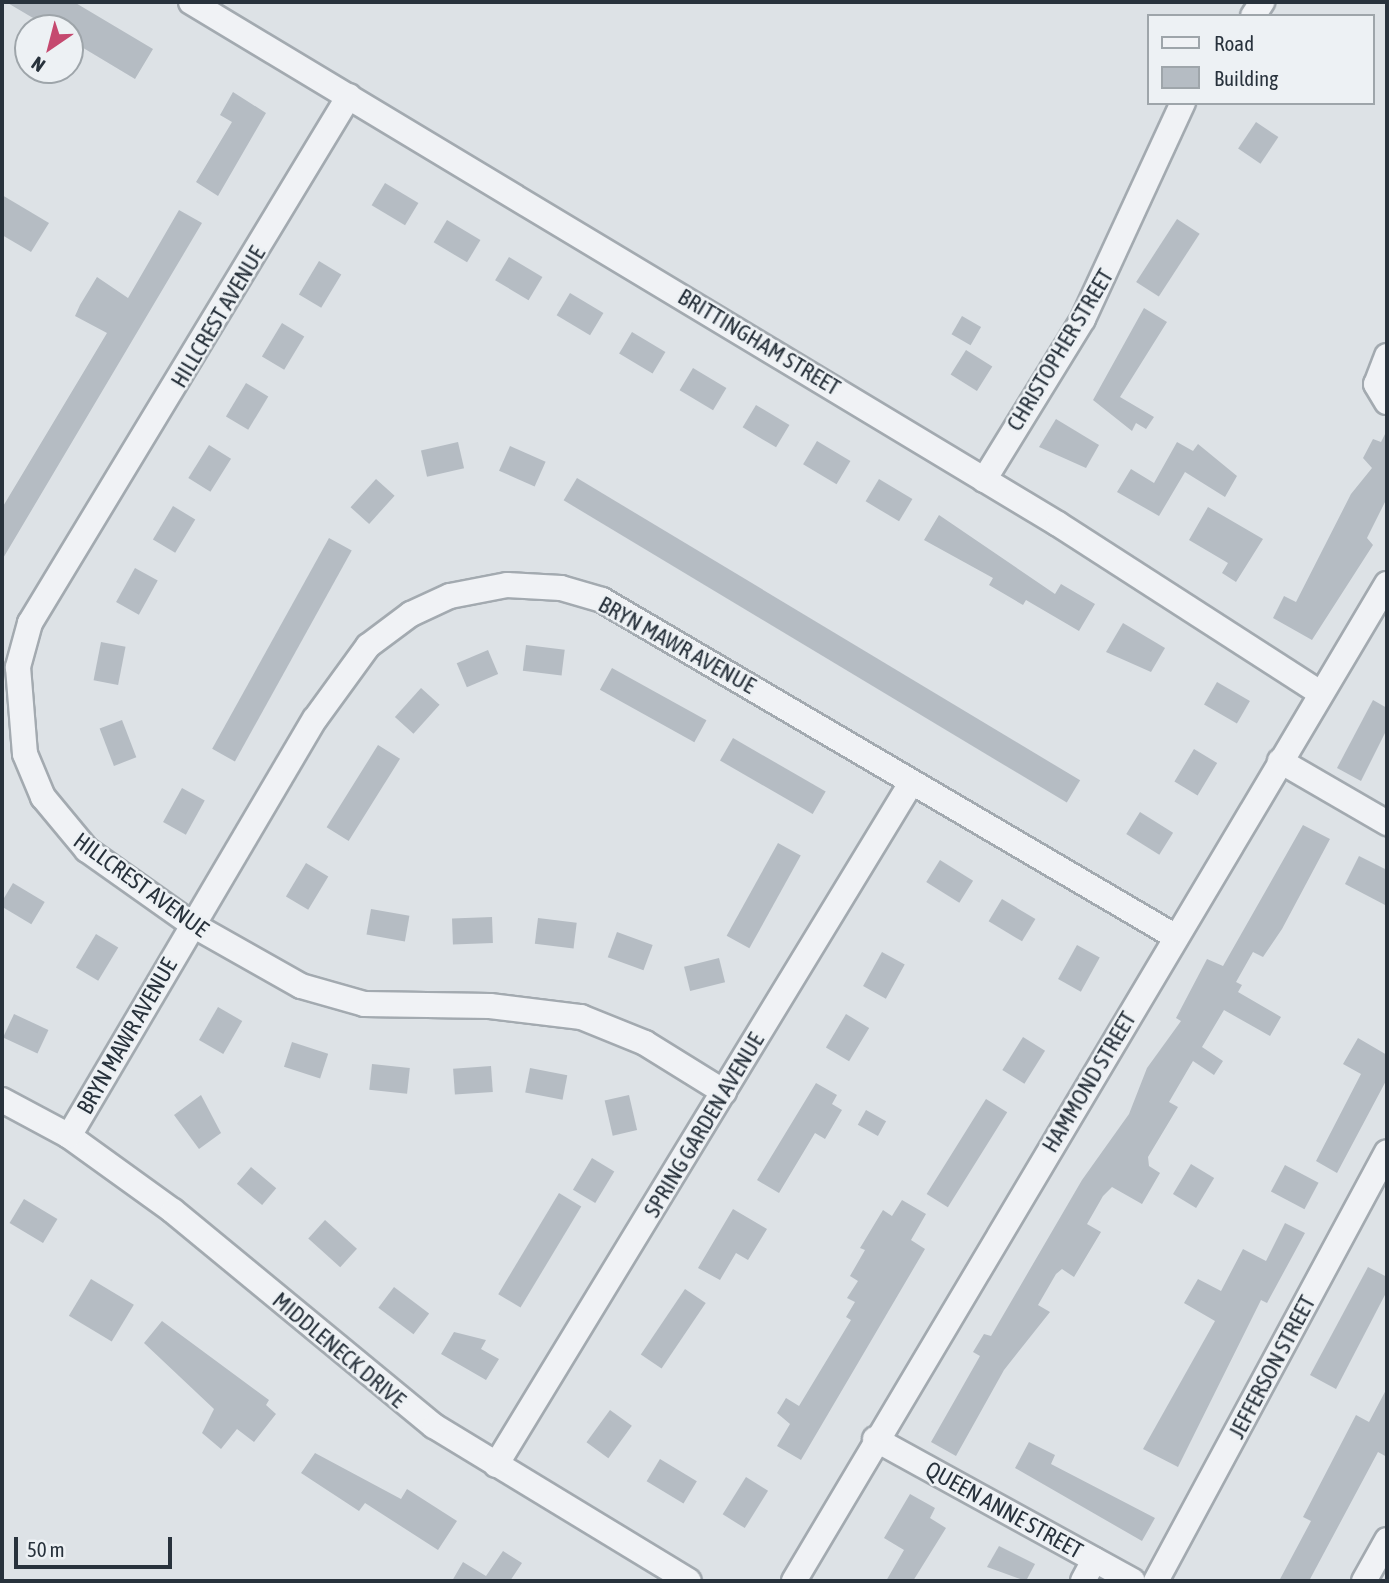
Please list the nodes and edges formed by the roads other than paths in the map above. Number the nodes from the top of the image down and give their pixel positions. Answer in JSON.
{"nodes":[{"id":1,"x":191,"y":2,"type":"edge"},
{"id":2,"x":349,"y":96,"type":"junction"},
{"id":3,"x":1182,"y":105,"type":"edge"},
{"id":4,"x":1387,"y":356,"type":"edge"},
{"id":5,"x":1387,"y":402,"type":"edge"},
{"id":6,"x":984,"y":480,"type":"junction"},
{"id":7,"x":1387,"y":584,"type":"edge"},
{"id":8,"x":1320,"y":693,"type":"junction"},
{"id":9,"x":1280,"y":761,"type":"junction"},
{"id":10,"x":911,"y":785,"type":"junction"},
{"id":11,"x":1387,"y":823,"type":"edge"},
{"id":12,"x":193,"y":925,"type":"junction"},
{"id":13,"x":1176,"y":937,"type":"junction"},
{"id":14,"x":724,"y":1092,"type":"junction"},
{"id":15,"x":2,"y":1100,"type":"edge"},
{"id":16,"x":69,"y":1136,"type":"junction"},
{"id":17,"x":1387,"y":1152,"type":"edge"},
{"id":18,"x":874,"y":1439,"type":"junction"},
{"id":19,"x":496,"y":1465,"type":"junction"},
{"id":20,"x":1387,"y":1540,"type":"edge"},
{"id":21,"x":1088,"y":1571,"type":"edge"},
{"id":22,"x":689,"y":1581,"type":"edge"},
{"id":23,"x":794,"y":1581,"type":"edge"},
{"id":24,"x":1133,"y":1581,"type":"edge"},
{"id":25,"x":1156,"y":1581,"type":"edge"},
{"id":26,"x":1364,"y":1581,"type":"edge"}],
"edges":[{"from":1,"to":2,"type":"street","name":"BRITTINGHAM STREET"},
{"from":2,"to":6,"type":"street","name":"BRITTINGHAM STREET"},
{"from":2,"to":12,"type":"street","name":"HILLCREST AVENUE"},
{"from":3,"to":6,"type":"street","name":"CHRISTOPHER STREET"},
{"from":4,"to":5,"type":"street"},
{"from":6,"to":8,"type":"street","name":"BRITTINGHAM STREET"},
{"from":7,"to":8,"type":"street","name":"HAMMOND STREET"},
{"from":8,"to":9,"type":"street","name":"HAMMOND STREET"},
{"from":9,"to":11,"type":"street"},
{"from":9,"to":13,"type":"street","name":"HAMMOND STREET"},
{"from":10,"to":12,"type":"street","name":"BRYN MAWR AVENUE"},
{"from":10,"to":13,"type":"street","name":"BRYN MAWR AVENUE"},
{"from":10,"to":14,"type":"street","name":"SPRING GARDEN AVENUE"},
{"from":12,"to":14,"type":"street","name":"HILLCREST AVENUE"},
{"from":12,"to":16,"type":"street","name":"BRYN MAWR AVENUE"},
{"from":13,"to":18,"type":"street","name":"HAMMOND STREET"},
{"from":14,"to":19,"type":"street","name":"SPRING GARDEN AVENUE"},
{"from":15,"to":16,"type":"street","name":"MIDDLENECK DRIVE"},
{"from":16,"to":19,"type":"street","name":"MIDDLENECK DRIVE"},
{"from":17,"to":25,"type":"street","name":"JEFFERSON STREET"},
{"from":18,"to":21,"type":"street","name":"QUEEN ANNE STREET"},
{"from":18,"to":23,"type":"street","name":"HAMMOND STREET"},
{"from":19,"to":22,"type":"street","name":"MIDDLENECK DRIVE"},
{"from":20,"to":26,"type":"street"},
{"from":21,"to":24,"type":"street","name":"QUEEN ANNE STREET"}]}
